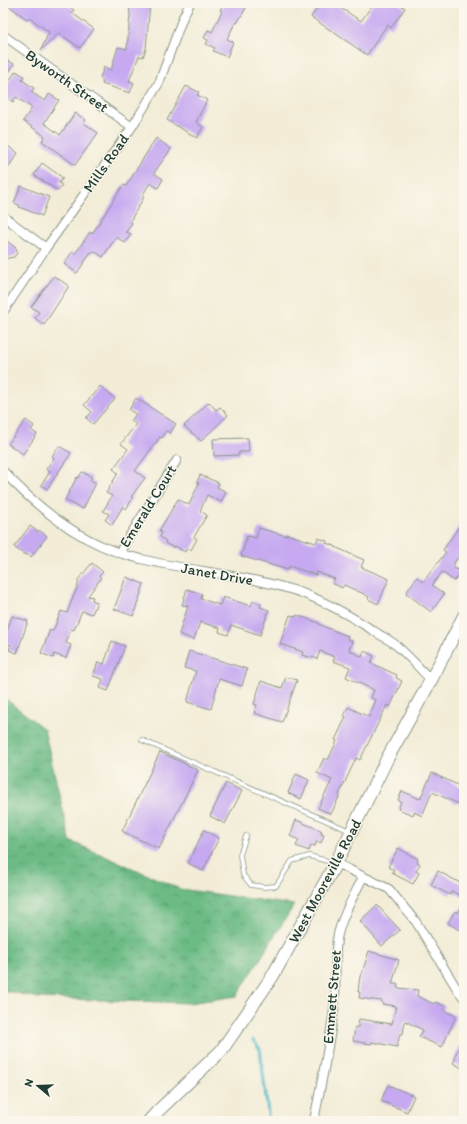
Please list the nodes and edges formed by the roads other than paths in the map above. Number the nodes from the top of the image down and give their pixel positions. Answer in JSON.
{"nodes":[{"id":1,"x":190,"y":3,"type":"edge"},
{"id":2,"x":3,"y":35,"type":"edge"},
{"id":3,"x":132,"y":127,"type":"junction"},
{"id":4,"x":3,"y":216,"type":"edge"},
{"id":5,"x":46,"y":248,"type":"junction"},
{"id":6,"x":3,"y":312,"type":"edge"},
{"id":7,"x":177,"y":460,"type":"dead end"},
{"id":8,"x":3,"y":471,"type":"edge"},
{"id":9,"x":119,"y":553,"type":"junction"},
{"id":10,"x":464,"y":616,"type":"edge"},
{"id":11,"x":431,"y":680,"type":"junction"},
{"id":12,"x":142,"y":740,"type":"dead end"},
{"id":13,"x":352,"y":832,"type":"junction"},
{"id":14,"x":246,"y":836,"type":"dead end"},
{"id":15,"x":336,"y":863,"type":"junction"},
{"id":16,"x":363,"y":877,"type":"junction"},
{"id":17,"x":464,"y":998,"type":"edge"},
{"id":18,"x":149,"y":1121,"type":"edge"},
{"id":19,"x":314,"y":1121,"type":"edge"}],
"edges":[{"from":1,"to":3,"type":"street","name":"Mills Road"},
{"from":2,"to":3,"type":"street","name":"Byworth Street"},
{"from":3,"to":5,"type":"street","name":"Mills Road"},
{"from":4,"to":5,"type":"street"},
{"from":5,"to":6,"type":"street","name":"Mills Road"},
{"from":7,"to":9,"type":"street","name":"Emerald Court"},
{"from":8,"to":9,"type":"street","name":"Janet Drive"},
{"from":9,"to":11,"type":"street","name":"Janet Drive"},
{"from":10,"to":11,"type":"main road","name":"West Mooreville Road"},
{"from":11,"to":13,"type":"main road","name":"West Mooreville Road"},
{"from":12,"to":13,"type":"lane"},
{"from":13,"to":15,"type":"main road","name":"West Mooreville Road"},
{"from":14,"to":15,"type":"lane"},
{"from":15,"to":16,"type":"street"},
{"from":15,"to":18,"type":"main road","name":"West Mooreville Road"},
{"from":16,"to":17,"type":"street"},
{"from":16,"to":19,"type":"street","name":"Emmett Street"}]}
